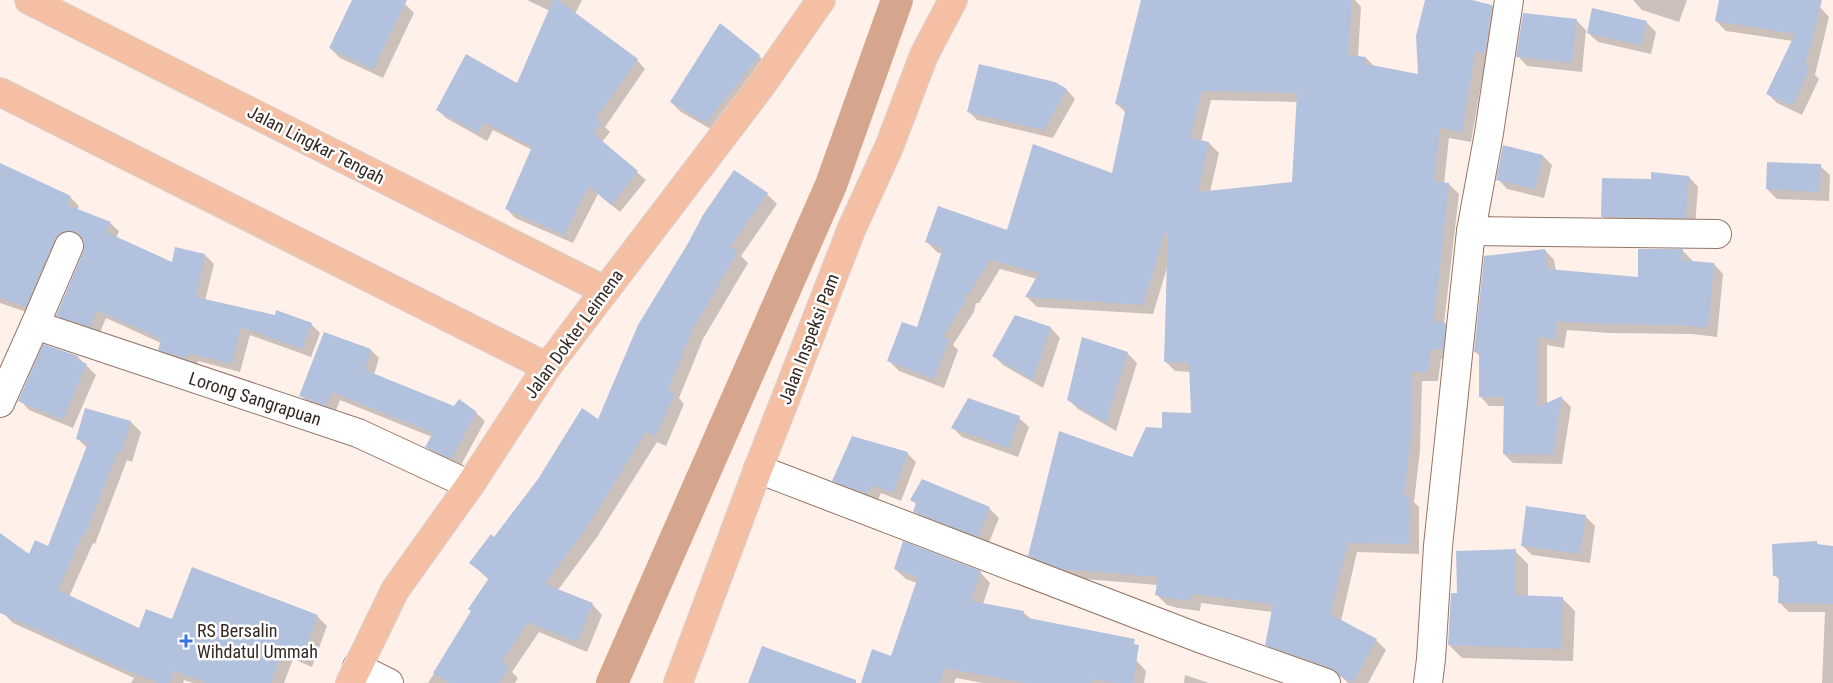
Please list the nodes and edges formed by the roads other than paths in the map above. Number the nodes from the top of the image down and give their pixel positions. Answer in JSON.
{"nodes":[{"id":1,"x":29,"y":0,"type":"edge"},
{"id":2,"x":821,"y":0,"type":"edge"},
{"id":3,"x":953,"y":0,"type":"edge"},
{"id":4,"x":1509,"y":0,"type":"edge"},
{"id":5,"x":0,"y":92,"type":"edge"},
{"id":6,"x":1471,"y":232,"type":"junction"},
{"id":7,"x":1717,"y":234,"type":"dead end"},
{"id":8,"x":68,"y":246,"type":"dead end"},
{"id":9,"x":604,"y":290,"type":"junction"},
{"id":10,"x":36,"y":325,"type":"junction"},
{"id":11,"x":548,"y":367,"type":"junction"},
{"id":12,"x":0,"y":403,"type":"edge"},
{"id":13,"x":758,"y":469,"type":"junction"},
{"id":14,"x":470,"y":486,"type":"junction"},
{"id":15,"x":354,"y":675,"type":"edge"},
{"id":16,"x":389,"y":683,"type":"edge"},
{"id":17,"x":678,"y":683,"type":"edge"},
{"id":18,"x":1326,"y":683,"type":"edge"},
{"id":19,"x":1428,"y":683,"type":"edge"}],
"edges":[{"from":1,"to":9,"type":"main road","name":"Jalan Lingkar Tengah"},
{"from":2,"to":9,"type":"main road","name":"Jalan Dokter Leimena"},
{"from":3,"to":13,"type":"main road","name":"Jalan Inspeksi Pam"},
{"from":4,"to":6,"type":"street"},
{"from":5,"to":11,"type":"main road"},
{"from":6,"to":7,"type":"street"},
{"from":6,"to":19,"type":"street"},
{"from":8,"to":10,"type":"street"},
{"from":9,"to":11,"type":"main road","name":"Jalan Dokter Leimena"},
{"from":10,"to":12,"type":"street"},
{"from":10,"to":14,"type":"street","name":"Lorong Sangrapuan"},
{"from":11,"to":14,"type":"main road","name":"Jalan Dokter Leimena"},
{"from":13,"to":17,"type":"main road","name":"Jalan Inspeksi Pam"},
{"from":13,"to":18,"type":"street"},
{"from":14,"to":15,"type":"main road","name":"Jalan Dokter Leimena"},
{"from":15,"to":16,"type":"street"}]}
